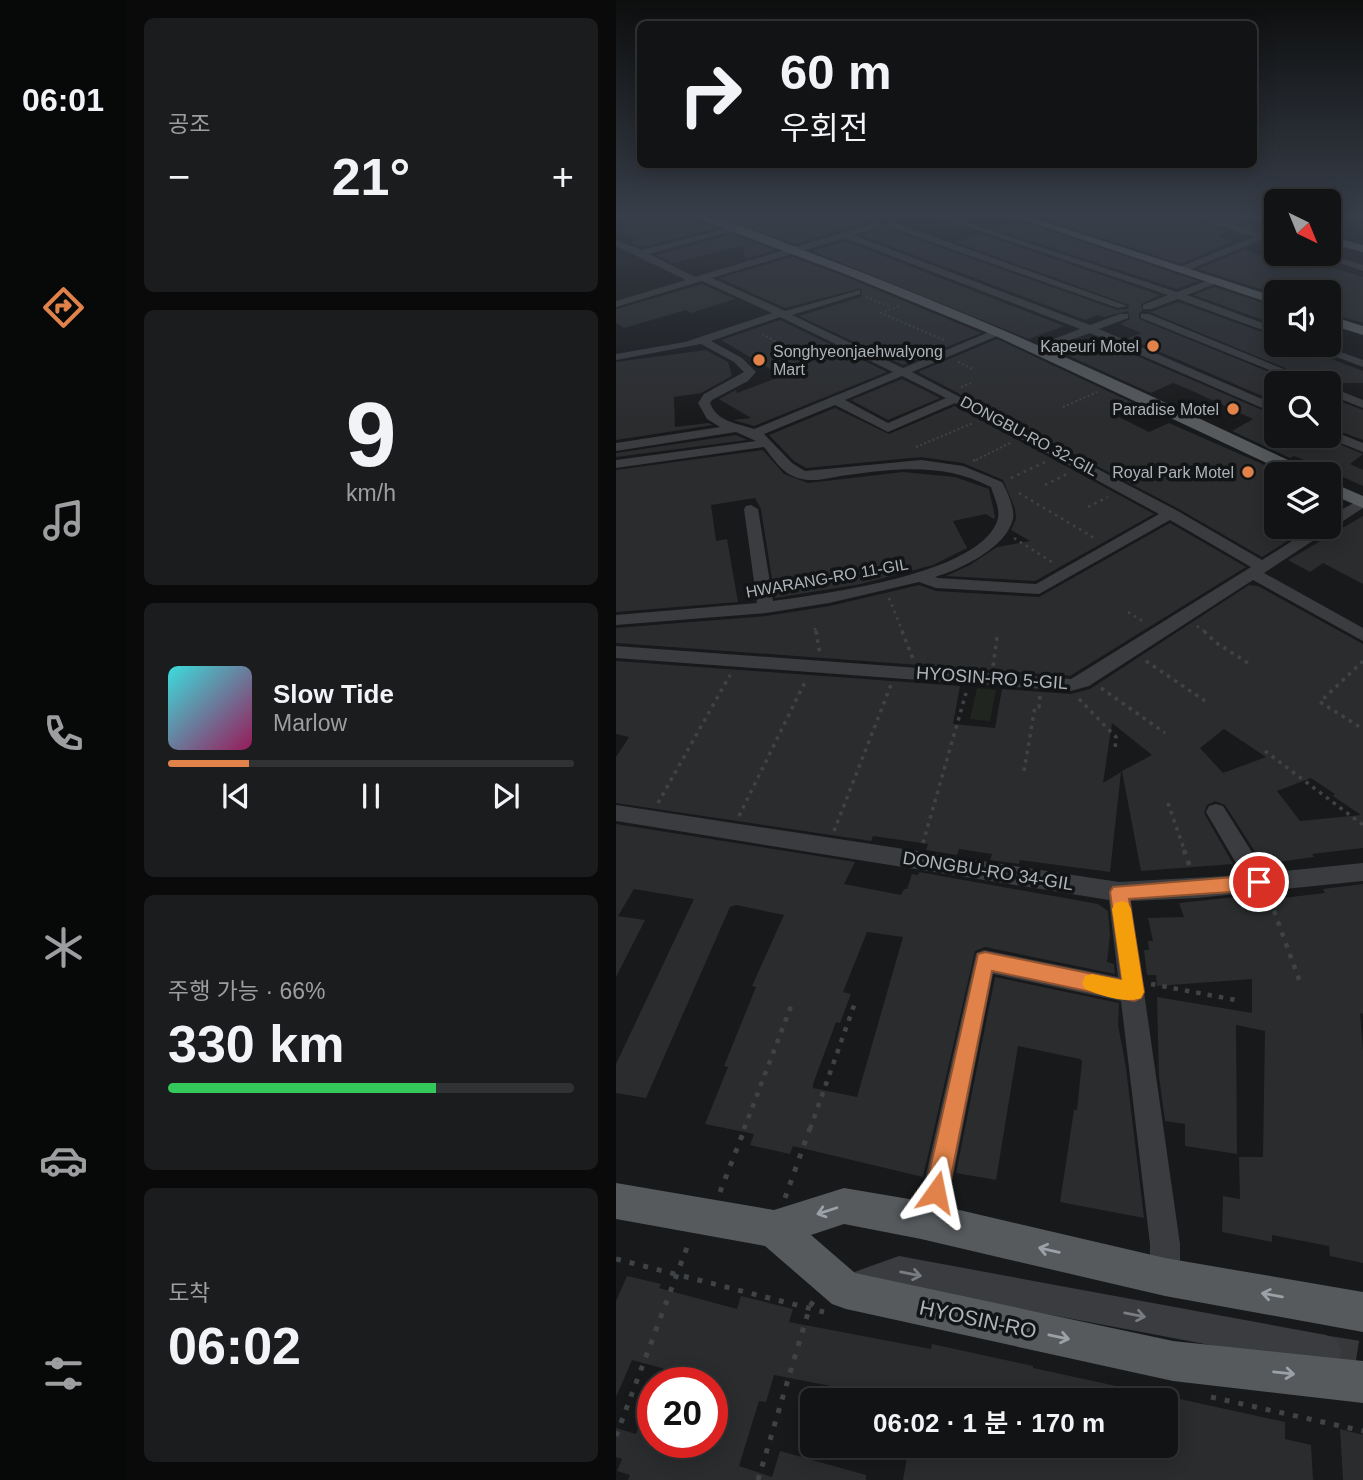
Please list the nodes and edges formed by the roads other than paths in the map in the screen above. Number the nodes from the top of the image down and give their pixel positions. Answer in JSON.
{"nodes":[{"id":1,"x":682,"y":284,"type":"edge"},
{"id":2,"x":711,"y":284,"type":"edge"},
{"id":3,"x":882,"y":284,"type":"edge"},
{"id":4,"x":973,"y":284,"type":"edge"},
{"id":5,"x":1055,"y":284,"type":"edge"},
{"id":6,"x":1144,"y":284,"type":"edge"},
{"id":7,"x":1206,"y":284,"type":"edge"},
{"id":8,"x":1229,"y":284,"type":"edge"},
{"id":9,"x":856,"y":292,"type":"road end"},
{"id":10,"x":1177,"y":295,"type":"junction"},
{"id":11,"x":1264,"y":296,"type":"edge"},
{"id":12,"x":616,"y":304,"type":"edge"},
{"id":13,"x":1123,"y":311,"type":"junction"},
{"id":14,"x":1146,"y":312,"type":"junction"},
{"id":15,"x":783,"y":314,"type":"junction"},
{"id":16,"x":1341,"y":323,"type":"edge"},
{"id":17,"x":1088,"y":328,"type":"junction"},
{"id":18,"x":1264,"y":328,"type":"edge"},
{"id":19,"x":1363,"y":331,"type":"edge"},
{"id":20,"x":998,"y":332,"type":"junction"},
{"id":21,"x":702,"y":340,"type":"junction"},
{"id":22,"x":1039,"y":348,"type":"junction"},
{"id":23,"x":1341,"y":356,"type":"edge"},
{"id":24,"x":616,"y":357,"type":"edge"},
{"id":25,"x":1363,"y":364,"type":"edge"},
{"id":26,"x":904,"y":371,"type":"junction"},
{"id":27,"x":1284,"y":371,"type":"edge"},
{"id":28,"x":1341,"y":395,"type":"edge"},
{"id":29,"x":957,"y":398,"type":"junction"},
{"id":30,"x":835,"y":400,"type":"junction"},
{"id":31,"x":1363,"y":404,"type":"edge"},
{"id":32,"x":1264,"y":405,"type":"edge"},
{"id":33,"x":737,"y":428,"type":"junction"},
{"id":34,"x":754,"y":434,"type":"junction"},
{"id":35,"x":1341,"y":439,"type":"edge"},
{"id":36,"x":767,"y":443,"type":"junction"},
{"id":37,"x":616,"y":447,"type":"edge"},
{"id":38,"x":1363,"y":448,"type":"edge"},
{"id":39,"x":1278,"y":462,"type":"edge"},
{"id":40,"x":616,"y":464,"type":"edge"},
{"id":41,"x":1341,"y":492,"type":"edge"},
{"id":42,"x":1362,"y":503,"type":"edge"},
{"id":43,"x":751,"y":509,"type":"dead end"},
{"id":44,"x":1171,"y":513,"type":"junction"},
{"id":45,"x":1341,"y":516,"type":"edge"},
{"id":46,"x":1305,"y":539,"type":"edge"},
{"id":47,"x":1257,"y":570,"type":"junction"},
{"id":48,"x":923,"y":578,"type":"junction"},
{"id":49,"x":766,"y":608,"type":"junction"},
{"id":50,"x":616,"y":620,"type":"edge"},
{"id":51,"x":1363,"y":635,"type":"edge"},
{"id":52,"x":616,"y":652,"type":"edge"},
{"id":53,"x":616,"y":813,"type":"edge"},
{"id":54,"x":1216,"y":813,"type":"dead end"},
{"id":55,"x":1363,"y":872,"type":"edge"},
{"id":56,"x":1261,"y":882,"type":"junction"},
{"id":57,"x":1119,"y":892,"type":"junction"},
{"id":58,"x":1133,"y":986,"type":"junction"},
{"id":59,"x":616,"y":1201,"type":"edge"},
{"id":60,"x":921,"y":1220,"type":"junction"},
{"id":61,"x":774,"y":1229,"type":"junction"},
{"id":62,"x":1165,"y":1261,"type":"junction"},
{"id":63,"x":839,"y":1284,"type":"junction"},
{"id":64,"x":1363,"y":1312,"type":"edge"},
{"id":65,"x":1326,"y":1351,"type":"tunnel mouth"},
{"id":66,"x":1363,"y":1382,"type":"edge"}],
"edges":[{"from":1,"to":12,"type":"street"},
{"from":2,"to":15,"type":"street","name":"DONGBU-RO 32-GIL"},
{"from":3,"to":20,"type":"main road"},
{"from":4,"to":17,"type":"street"},
{"from":5,"to":13,"type":"street"},
{"from":6,"to":10,"type":"street"},
{"from":7,"to":10,"type":"street"},
{"from":8,"to":11,"type":"main road"},
{"from":9,"to":15,"type":"street"},
{"from":10,"to":14,"type":"street"},
{"from":10,"to":18,"type":"street"},
{"from":13,"to":14,"type":"street"},
{"from":13,"to":17,"type":"street"},
{"from":14,"to":27,"type":"street"},
{"from":15,"to":21,"type":"street"},
{"from":15,"to":26,"type":"street","name":"DONGBU-RO 32-GIL"},
{"from":16,"to":19,"type":"main road"},
{"from":17,"to":22,"type":"street"},
{"from":17,"to":32,"type":"street"},
{"from":20,"to":22,"type":"main road"},
{"from":20,"to":26,"type":"street"},
{"from":21,"to":24,"type":"street"},
{"from":21,"to":33,"type":"street"},
{"from":22,"to":39,"type":"main road"},
{"from":23,"to":25,"type":"street"},
{"from":26,"to":29,"type":"street","name":"DONGBU-RO 32-GIL"},
{"from":26,"to":30,"type":"street"},
{"from":28,"to":31,"type":"street"},
{"from":29,"to":30,"type":"street"},
{"from":29,"to":44,"type":"street","name":"DONGBU-RO 32-GIL"},
{"from":30,"to":34,"type":"street"},
{"from":33,"to":34,"type":"street"},
{"from":33,"to":37,"type":"street"},
{"from":34,"to":36,"type":"street"},
{"from":35,"to":38,"type":"street"},
{"from":36,"to":40,"type":"street"},
{"from":36,"to":48,"type":"street","name":"HWARANG-RO 11-GIL"},
{"from":41,"to":42,"type":"main road"},
{"from":42,"to":45,"type":"street"},
{"from":43,"to":49,"type":"street"},
{"from":44,"to":47,"type":"street","name":"DONGBU-RO 32-GIL"},
{"from":44,"to":48,"type":"street"},
{"from":46,"to":47,"type":"street","name":"HYOSIN-RO 5-GIL"},
{"from":47,"to":51,"type":"street","name":"DONGBU-RO 32-GIL"},
{"from":47,"to":52,"type":"street","name":"HYOSIN-RO 5-GIL"},
{"from":48,"to":49,"type":"street","name":"HWARANG-RO 11-GIL"},
{"from":49,"to":50,"type":"street","name":"HWARANG-RO 11-GIL"},
{"from":53,"to":57,"type":"street","name":"DONGBU-RO 34-GIL"},
{"from":54,"to":56,"type":"street"},
{"from":55,"to":56,"type":"street","name":"DONGBU-RO 34-GIL"},
{"from":56,"to":57,"type":"street","name":"DONGBU-RO 34-GIL"},
{"from":57,"to":58,"type":"street"},
{"from":58,"to":60,"type":"street"},
{"from":58,"to":62,"type":"street"},
{"from":59,"to":61,"type":"main road","name":"HYOSIN-RO"},
{"from":60,"to":61,"type":"main road","one_way":true},
{"from":62,"to":60,"type":"main road","one_way":true},
{"from":61,"to":63,"type":"main road","name":"HYOSIN-RO"},
{"from":64,"to":62,"type":"main road","one_way":true},
{"from":63,"to":65,"type":"street","one_way":true},
{"from":63,"to":66,"type":"main road","name":"HYOSIN-RO","one_way":true}]}
